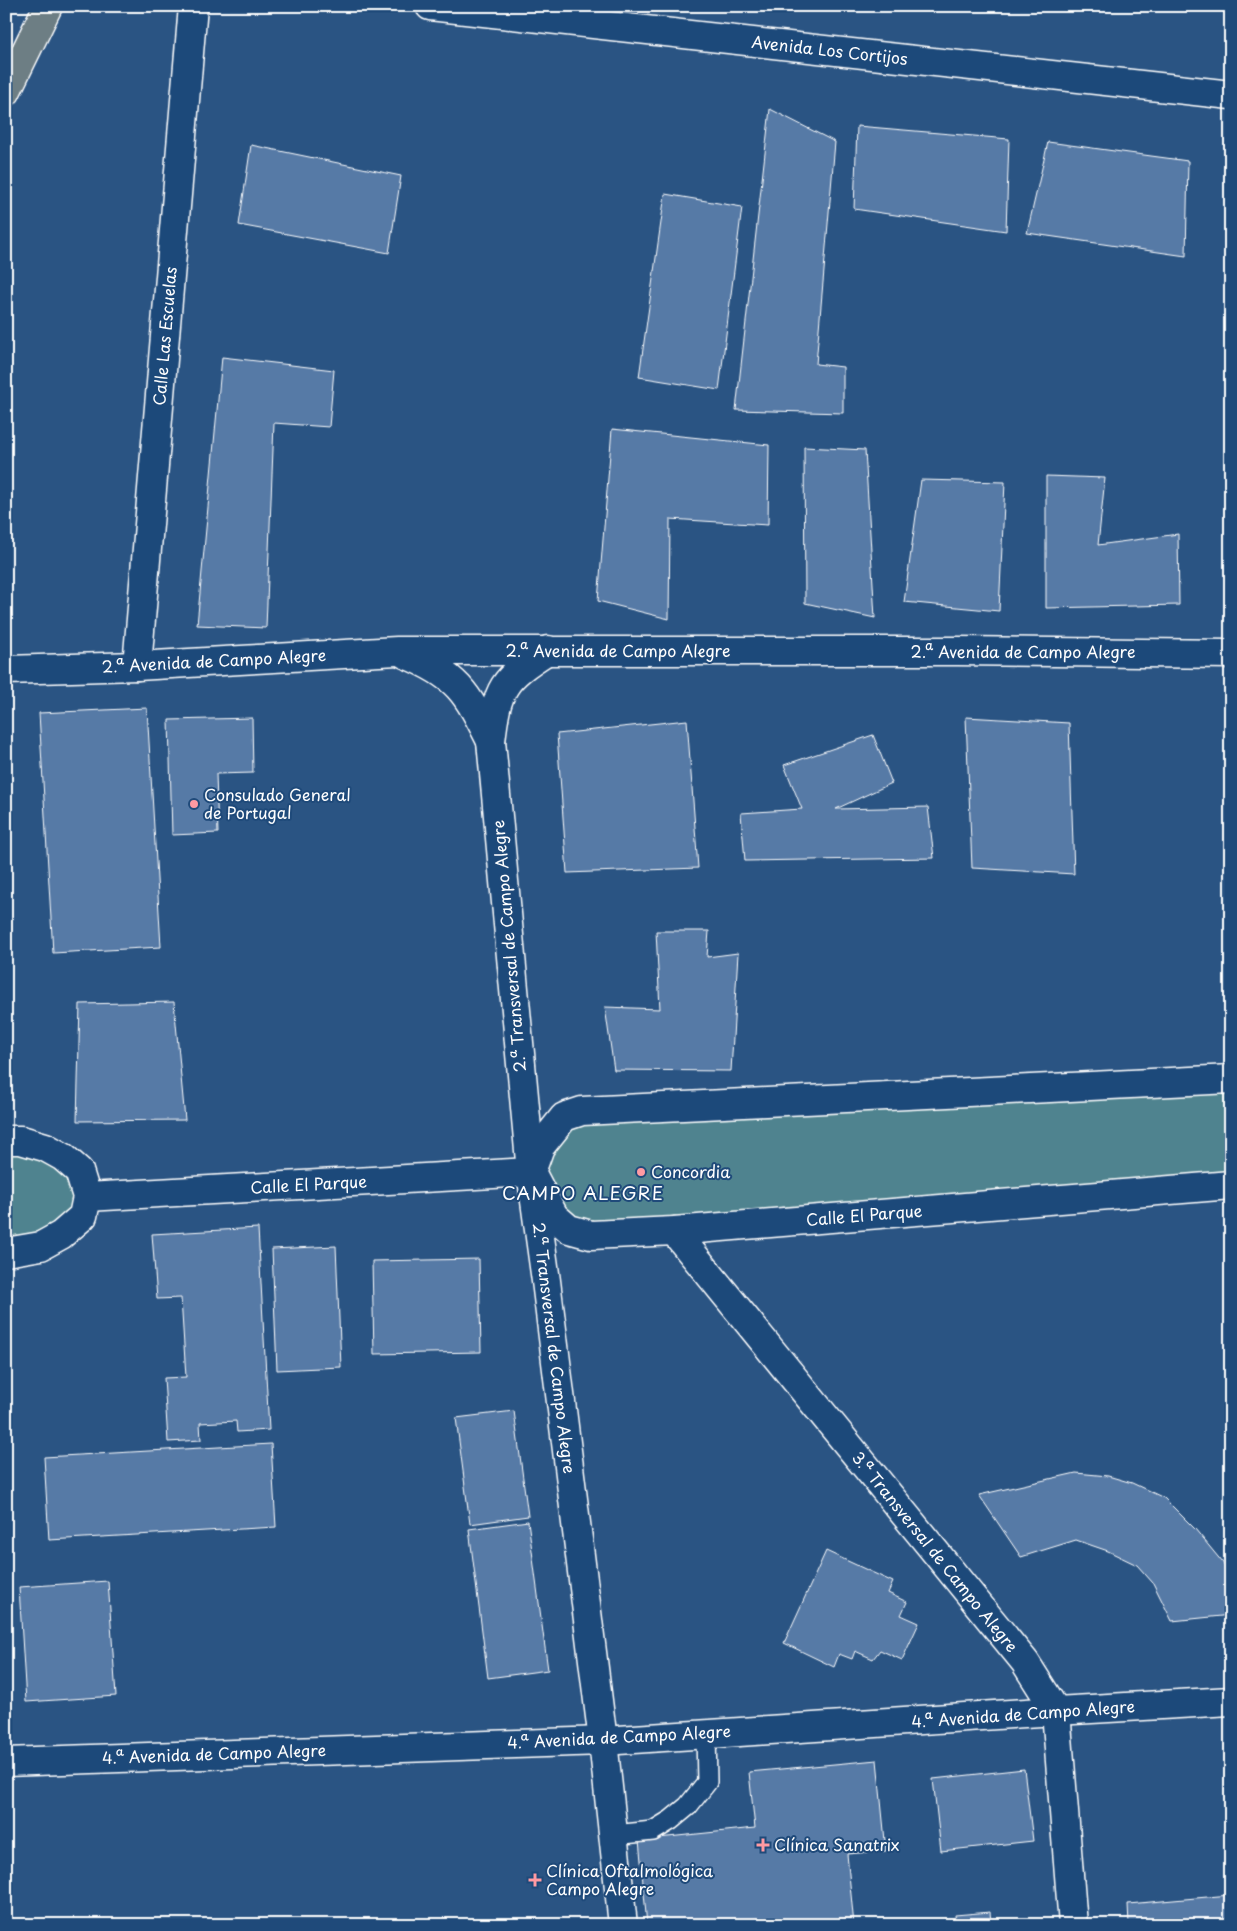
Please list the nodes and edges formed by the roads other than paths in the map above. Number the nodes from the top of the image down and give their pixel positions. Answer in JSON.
{"nodes":[{"id":1,"x":48,"y":6,"type":"edge"},
{"id":2,"x":193,"y":6,"type":"edge"},
{"id":3,"x":430,"y":6,"type":"edge"},
{"id":4,"x":6,"y":92,"type":"edge"},
{"id":5,"x":1231,"y":95,"type":"edge"},
{"id":6,"x":548,"y":650,"type":"junction"},
{"id":7,"x":396,"y":651,"type":"junction"},
{"id":8,"x":1231,"y":654,"type":"edge"},
{"id":9,"x":137,"y":666,"type":"junction"},
{"id":10,"x":6,"y":670,"type":"edge"},
{"id":11,"x":490,"y":741,"type":"junction"},
{"id":12,"x":1231,"y":1079,"type":"edge"},
{"id":13,"x":6,"y":1140,"type":"edge"},
{"id":14,"x":531,"y":1172,"type":"junction"},
{"id":15,"x":1231,"y":1184,"type":"edge"},
{"id":16,"x":87,"y":1197,"type":"junction"},
{"id":17,"x":674,"y":1231,"type":"junction"},
{"id":18,"x":6,"y":1252,"type":"edge"},
{"id":19,"x":1231,"y":1701,"type":"edge"},
{"id":20,"x":1056,"y":1711,"type":"junction"},
{"id":21,"x":706,"y":1733,"type":"junction"},
{"id":22,"x":603,"y":1741,"type":"junction"},
{"id":23,"x":6,"y":1762,"type":"edge"},
{"id":24,"x":614,"y":1835,"type":"junction"},
{"id":25,"x":623,"y":1925,"type":"edge"},
{"id":26,"x":1073,"y":1925,"type":"edge"}],
"edges":[{"from":1,"to":4,"type":"main road"},
{"from":2,"to":9,"type":"street","name":"Calle Las Escuelas"},
{"from":3,"to":5,"type":"street","name":"Avenida Los Cortijos"},
{"from":6,"to":7,"type":"street","name":"2.ª Avenida de Campo Alegre"},
{"from":6,"to":8,"type":"street","name":"2.ª Avenida de Campo Alegre"},
{"from":6,"to":11,"type":"street","name":"2.ª Transversal de Campo Alegre"},
{"from":7,"to":9,"type":"street","name":"2.ª Avenida de Campo Alegre"},
{"from":7,"to":11,"type":"street","name":"2.ª Transversal de Campo Alegre"},
{"from":9,"to":10,"type":"street","name":"2.ª Avenida de Campo Alegre"},
{"from":11,"to":14,"type":"street","name":"2.ª Transversal de Campo Alegre"},
{"from":12,"to":14,"type":"street"},
{"from":13,"to":16,"type":"street"},
{"from":14,"to":16,"type":"street","name":"Calle El Parque"},
{"from":14,"to":17,"type":"street","name":"Calle El Parque"},
{"from":14,"to":22,"type":"street","name":"2.ª Transversal de Campo Alegre"},
{"from":15,"to":17,"type":"street","name":"Calle El Parque"},
{"from":16,"to":18,"type":"street"},
{"from":17,"to":20,"type":"street","name":"3.ª Transversal de Campo Alegre"},
{"from":19,"to":20,"type":"street","name":"4.ª Avenida de Campo Alegre"},
{"from":20,"to":21,"type":"street","name":"4.ª Avenida de Campo Alegre"},
{"from":20,"to":26,"type":"street","name":"3.ª Transversal de Campo Alegre"},
{"from":21,"to":22,"type":"street","name":"4.ª Avenida de Campo Alegre"},
{"from":21,"to":24,"type":"lane"},
{"from":22,"to":23,"type":"street","name":"4.ª Avenida de Campo Alegre"},
{"from":22,"to":24,"type":"street","name":"2.ª Transversal de Campo Alegre"},
{"from":24,"to":25,"type":"street","name":"2.ª Transversal de Campo Alegre"}]}
